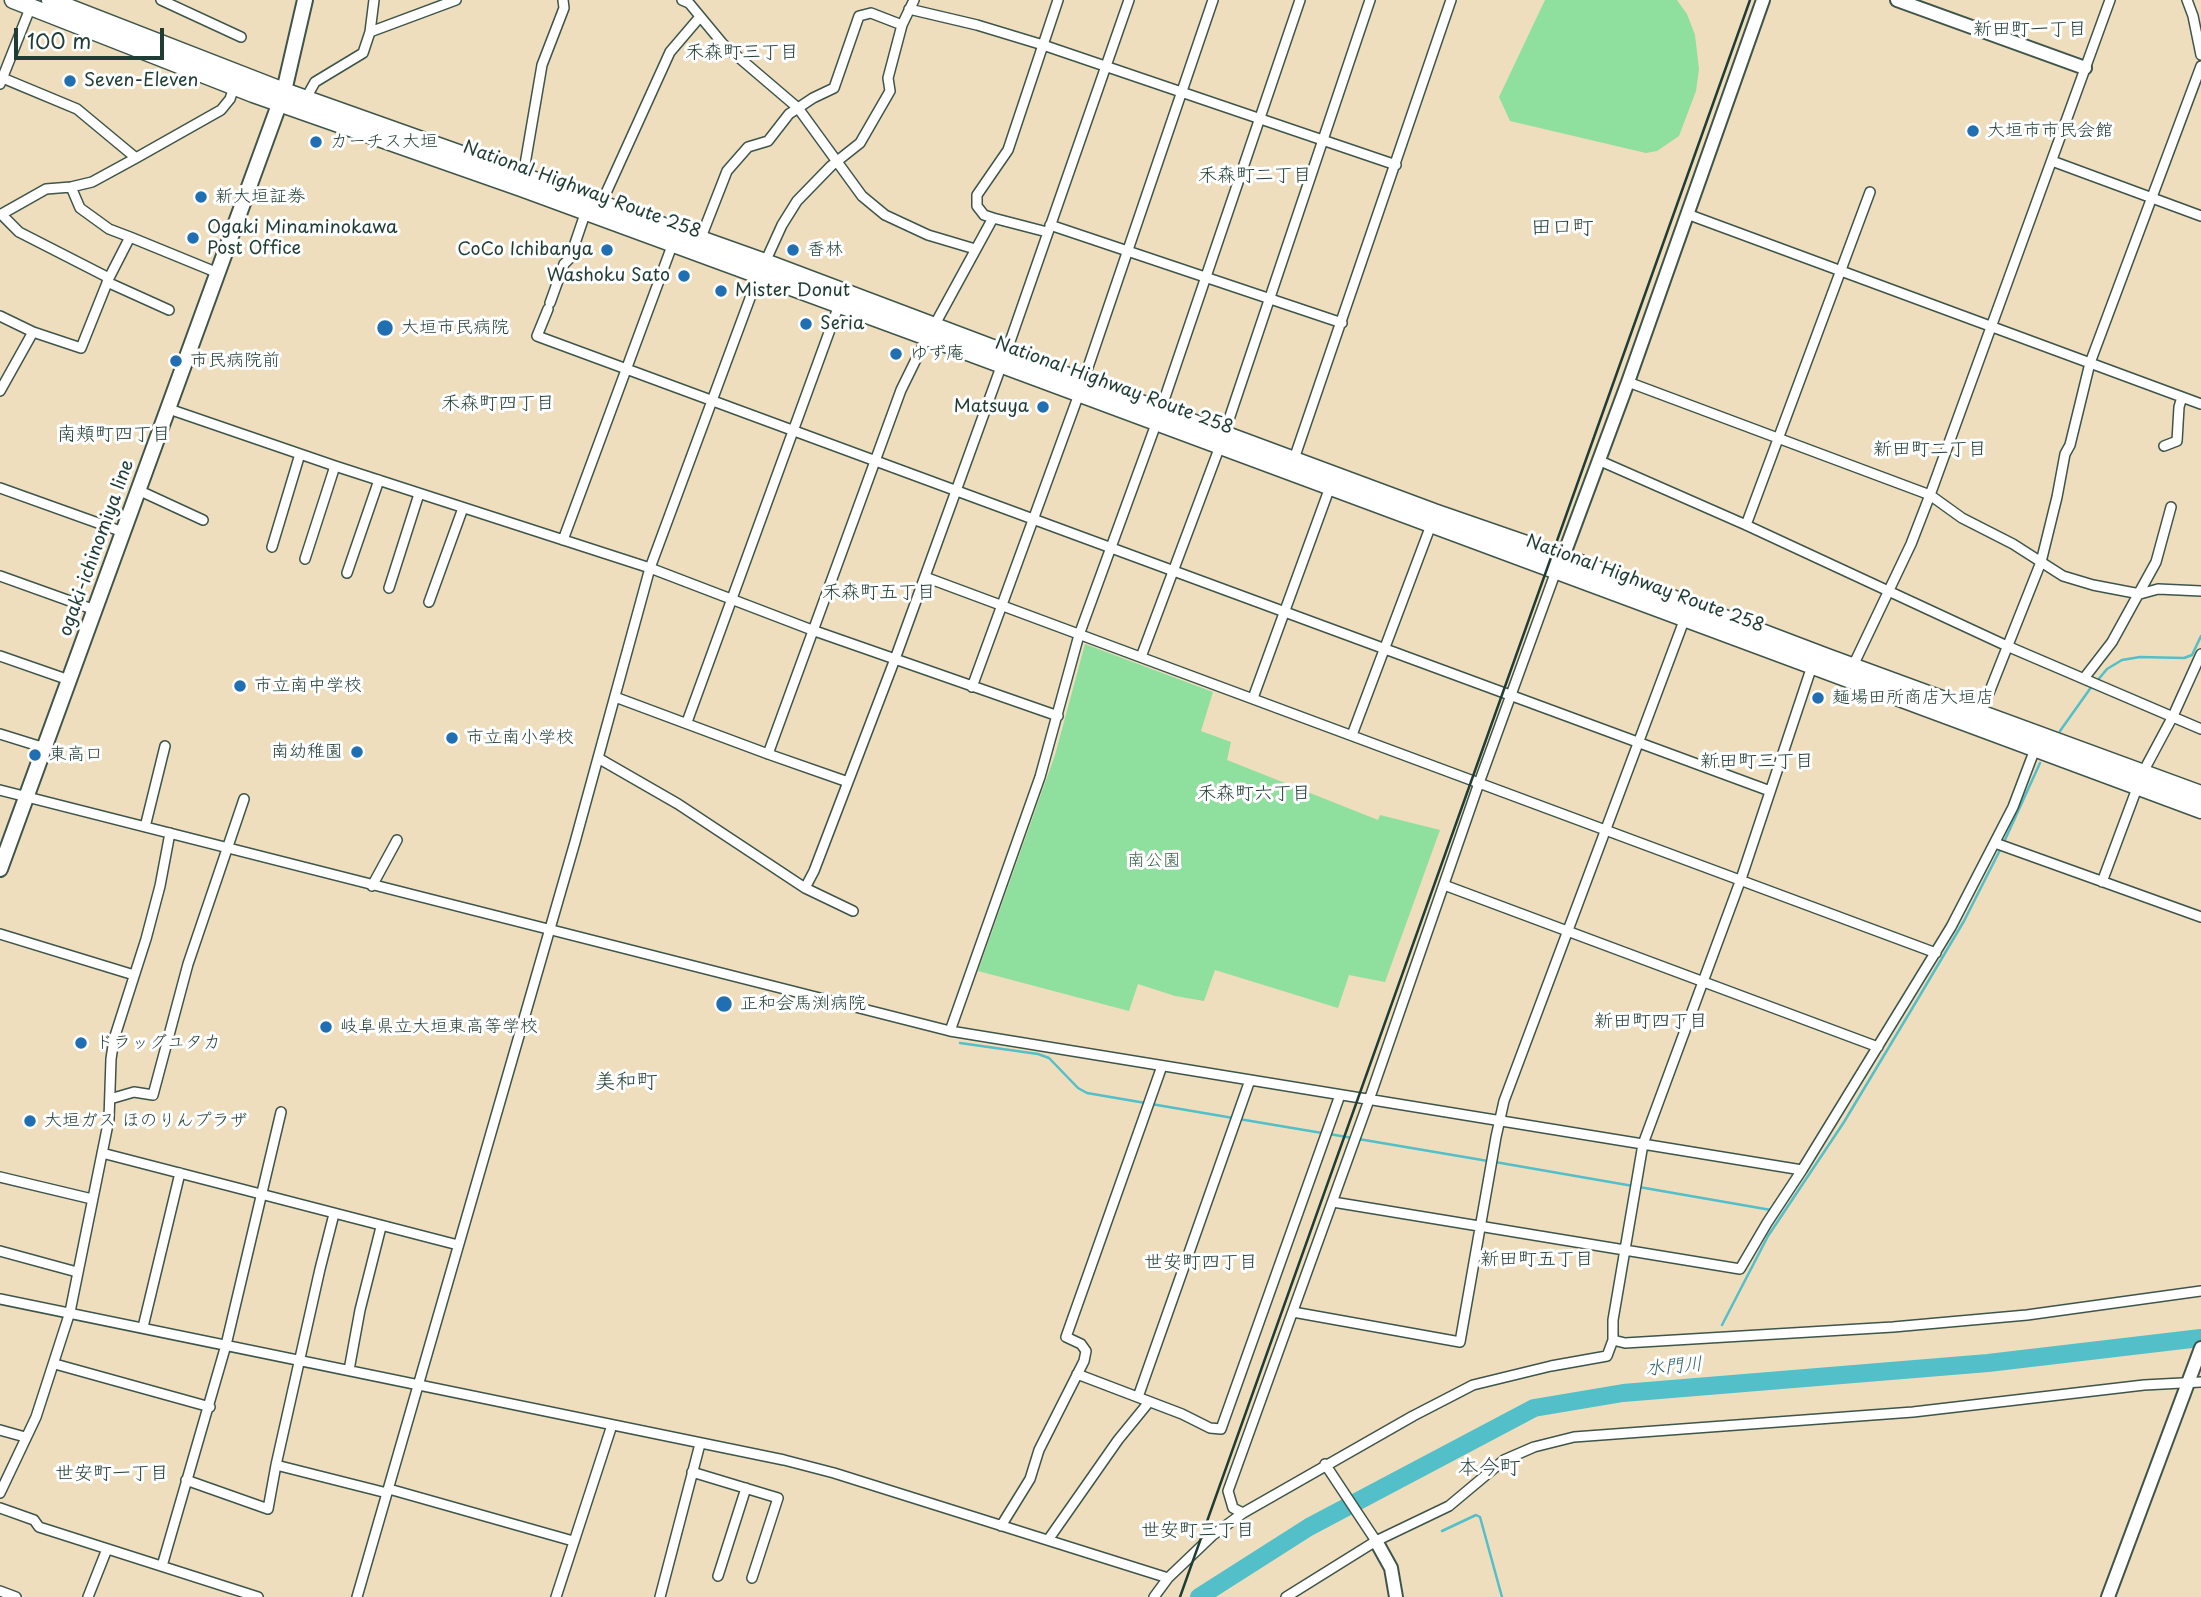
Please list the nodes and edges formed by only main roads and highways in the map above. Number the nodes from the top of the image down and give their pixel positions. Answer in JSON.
{"nodes":[{"id":1,"x":13,"y":0,"type":"edge"},
{"id":2,"x":50,"y":0,"type":"edge"},
{"id":3,"x":305,"y":0,"type":"edge"},
{"id":4,"x":282,"y":97,"type":"junction"},
{"id":5,"x":594,"y":208,"type":"junction"},
{"id":6,"x":762,"y":269,"type":"junction"},
{"id":7,"x":930,"y":332,"type":"junction"},
{"id":8,"x":1222,"y":439,"type":"junction"},
{"id":9,"x":1851,"y":672,"type":"junction"},
{"id":10,"x":2140,"y":780,"type":"junction"},
{"id":11,"x":2201,"y":794,"type":"edge"},
{"id":12,"x":2201,"y":810,"type":"edge"},
{"id":13,"x":0,"y":869,"type":"edge"}],
"edges":[{"from":1,"to":4,"type":"highway","name":"National Highway Route 258"},
{"from":2,"to":4,"type":"highway","name":"National Highway Route 258"},
{"from":3,"to":4,"type":"main road","name":"ogaki-ichinomiya line"},
{"from":4,"to":5,"type":"highway","name":"National Highway Route 258"},
{"from":4,"to":5,"type":"highway","name":"National Highway Route 258"},
{"from":4,"to":13,"type":"main road","name":"ogaki-ichinomiya line"},
{"from":5,"to":6,"type":"highway","name":"National Highway Route 258"},
{"from":5,"to":6,"type":"highway","name":"National Highway Route 258"},
{"from":6,"to":7,"type":"highway","name":"National Highway Route 258"},
{"from":6,"to":7,"type":"highway","name":"National Highway Route 258"},
{"from":7,"to":8,"type":"highway","name":"National Highway Route 258"},
{"from":8,"to":9,"type":"highway","name":"National Highway Route 258"},
{"from":8,"to":9,"type":"highway","name":"National Highway Route 258"},
{"from":9,"to":10,"type":"highway","name":"National Highway Route 258"},
{"from":9,"to":10,"type":"highway","name":"National Highway Route 258"},
{"from":10,"to":11,"type":"highway","name":"National Highway Route 258"},
{"from":10,"to":12,"type":"highway","name":"National Highway Route 258"}]}
